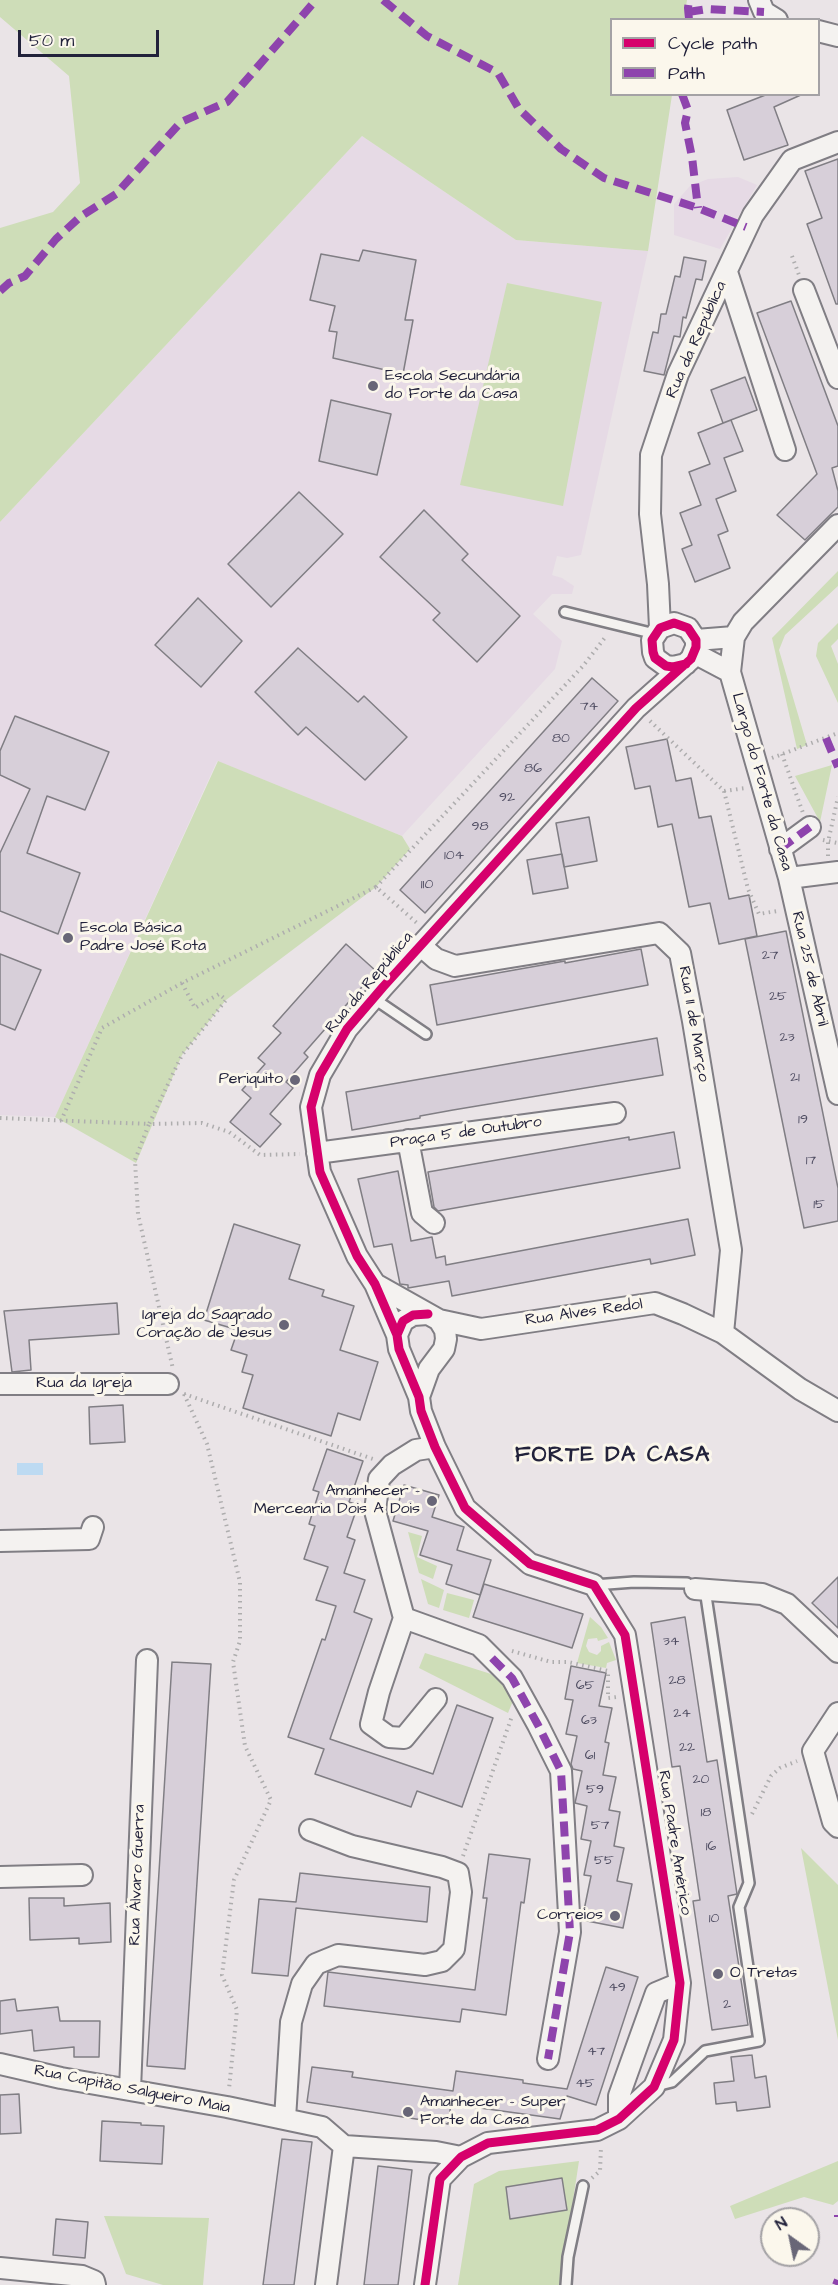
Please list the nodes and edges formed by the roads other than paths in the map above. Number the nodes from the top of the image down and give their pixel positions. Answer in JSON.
{"nodes":[{"id":1,"x":820,"y":31,"type":"edge"},
{"id":2,"x":838,"y":36,"type":"edge"},
{"id":3,"x":838,"y":142,"type":"edge"},
{"id":4,"x":727,"y":272,"type":"junction"},
{"id":5,"x":804,"y":290,"type":"dead end"},
{"id":6,"x":838,"y":378,"type":"edge"},
{"id":7,"x":785,"y":450,"type":"dead end"},
{"id":8,"x":838,"y":525,"type":"edge"},
{"id":9,"x":658,"y":584,"type":"junction"},
{"id":10,"x":565,"y":612,"type":"dead end"},
{"id":11,"x":681,"y":624,"type":"junction"},
{"id":12,"x":658,"y":631,"type":"junction"},
{"id":13,"x":734,"y":637,"type":"junction"},
{"id":14,"x":692,"y":652,"type":"junction"},
{"id":15,"x":656,"y":658,"type":"junction"},
{"id":16,"x":729,"y":672,"type":"junction"},
{"id":17,"x":636,"y":708,"type":"junction"},
{"id":18,"x":810,"y":827,"type":"road end"},
{"id":19,"x":780,"y":849,"type":"junction"},
{"id":20,"x":832,"y":874,"type":"edge"},
{"id":21,"x":789,"y":878,"type":"junction"},
{"id":22,"x":425,"y":940,"type":"junction"},
{"id":23,"x":373,"y":998,"type":"junction"},
{"id":24,"x":426,"y":1034,"type":"dead end"},
{"id":25,"x":838,"y":1094,"type":"edge"},
{"id":26,"x":615,"y":1113,"type":"dead end"},
{"id":27,"x":408,"y":1140,"type":"junction"},
{"id":28,"x":317,"y":1153,"type":"junction"},
{"id":29,"x":434,"y":1223,"type":"dead end"},
{"id":30,"x":375,"y":1284,"type":"junction"},
{"id":31,"x":433,"y":1317,"type":"junction"},
{"id":32,"x":481,"y":1329,"type":"junction"},
{"id":33,"x":723,"y":1333,"type":"junction"},
{"id":34,"x":398,"y":1342,"type":"junction"},
{"id":35,"x":441,"y":1352,"type":"junction"},
{"id":36,"x":0,"y":1384,"type":"edge"},
{"id":37,"x":168,"y":1384,"type":"road end"},
{"id":38,"x":419,"y":1397,"type":"junction"},
{"id":39,"x":838,"y":1411,"type":"edge"},
{"id":40,"x":435,"y":1447,"type":"junction"},
{"id":41,"x":93,"y":1527,"type":"dead end"},
{"id":42,"x":0,"y":1541,"type":"edge"},
{"id":43,"x":594,"y":1585,"type":"junction"},
{"id":44,"x":695,"y":1589,"type":"junction"},
{"id":45,"x":404,"y":1618,"type":"junction"},
{"id":46,"x":838,"y":1652,"type":"edge"},
{"id":47,"x":147,"y":1660,"type":"dead end"},
{"id":48,"x":436,"y":1699,"type":"dead end"},
{"id":49,"x":838,"y":1713,"type":"edge"},
{"id":50,"x":838,"y":1827,"type":"edge"},
{"id":51,"x":309,"y":1830,"type":"dead end"},
{"id":52,"x":82,"y":1875,"type":"dead end"},
{"id":53,"x":0,"y":1877,"type":"edge"},
{"id":54,"x":680,"y":1983,"type":"junction"},
{"id":55,"x":548,"y":2060,"type":"dead end"},
{"id":56,"x":0,"y":2064,"type":"edge"},
{"id":57,"x":654,"y":2087,"type":"junction"},
{"id":58,"x":129,"y":2090,"type":"junction"},
{"id":59,"x":285,"y":2119,"type":"junction"},
{"id":60,"x":619,"y":2119,"type":"junction"},
{"id":61,"x":344,"y":2146,"type":"junction"},
{"id":62,"x":461,"y":2157,"type":"junction"},
{"id":63,"x":583,"y":2186,"type":"road end"},
{"id":64,"x":0,"y":2268,"type":"edge"},
{"id":65,"x":95,"y":2285,"type":"edge"},
{"id":66,"x":326,"y":2285,"type":"edge"},
{"id":67,"x":425,"y":2285,"type":"edge"},
{"id":68,"x":566,"y":2285,"type":"edge"}],
"edges":[{"from":1,"to":2,"type":"street"},
{"from":3,"to":4,"type":"street","name":"Rua da República"},
{"from":4,"to":7,"type":"street"},
{"from":4,"to":9,"type":"street","name":"Rua da República"},
{"from":5,"to":6,"type":"street"},
{"from":8,"to":13,"type":"street","name":"Largo do Forte da Casa"},
{"from":9,"to":11,"type":"street","name":"Rua da República"},
{"from":9,"to":12,"type":"street","name":"Rua da República"},
{"from":10,"to":12,"type":"lane"},
{"from":11,"to":12,"type":"street"},
{"from":11,"to":14,"type":"street"},
{"from":12,"to":15,"type":"street"},
{"from":13,"to":14,"type":"street"},
{"from":13,"to":16,"type":"street","name":"Largo do Forte da Casa"},
{"from":14,"to":15,"type":"street"},
{"from":14,"to":16,"type":"street","name":"Largo do Forte da Casa"},
{"from":14,"to":17,"type":"street"},
{"from":15,"to":17,"type":"street"},
{"from":16,"to":19,"type":"street","name":"Largo do Forte da Casa"},
{"from":17,"to":22,"type":"street","name":"Rua da República"},
{"from":18,"to":19,"type":"street"},
{"from":19,"to":21,"type":"street","name":"Largo do Forte da Casa"},
{"from":20,"to":21,"type":"street","name":"Largo do Forte da Casa"},
{"from":21,"to":25,"type":"street","name":"Rua 25 de Abril"},
{"from":22,"to":23,"type":"street","name":"Rua da República"},
{"from":22,"to":33,"type":"street","name":"Rua 11 de Março"},
{"from":23,"to":24,"type":"lane"},
{"from":23,"to":28,"type":"street","name":"Rua da República"},
{"from":26,"to":27,"type":"street","name":"Praça 5 de Outubro"},
{"from":27,"to":28,"type":"street","name":"Praça 5 de Outubro"},
{"from":27,"to":29,"type":"street"},
{"from":28,"to":30,"type":"street","name":"Rua da República"},
{"from":30,"to":31,"type":"street","name":"Rua da República"},
{"from":30,"to":34,"type":"street","name":"Rua da República"},
{"from":31,"to":32,"type":"street","name":"Rua Alves Redol"},
{"from":31,"to":34,"type":"street"},
{"from":31,"to":35,"type":"street"},
{"from":32,"to":33,"type":"street","name":"Rua Alves Redol"},
{"from":32,"to":35,"type":"street","name":"Rua Alves Redol"},
{"from":33,"to":39,"type":"street","name":"Rua Alves Redol"},
{"from":34,"to":35,"type":"street"},
{"from":34,"to":38,"type":"street"},
{"from":35,"to":38,"type":"street"},
{"from":36,"to":37,"type":"street","name":"Rua da Igreja"},
{"from":38,"to":40,"type":"street"},
{"from":40,"to":43,"type":"street"},
{"from":40,"to":45,"type":"street"},
{"from":41,"to":42,"type":"street"},
{"from":43,"to":44,"type":"lane"},
{"from":43,"to":54,"type":"street","name":"Rua Padre Américo"},
{"from":44,"to":46,"type":"street"},
{"from":44,"to":57,"type":"lane"},
{"from":45,"to":48,"type":"street"},
{"from":45,"to":55,"type":"street"},
{"from":47,"to":58,"type":"street","name":"Rua Álvaro Guerra"},
{"from":49,"to":50,"type":"street"},
{"from":51,"to":59,"type":"street"},
{"from":52,"to":53,"type":"street"},
{"from":54,"to":57,"type":"street","name":"Rua Padre Américo"},
{"from":54,"to":60,"type":"street"},
{"from":56,"to":58,"type":"street","name":"Rua Capitão Salgueiro Maia"},
{"from":57,"to":60,"type":"street","name":"Rua Padre Américo"},
{"from":58,"to":59,"type":"street","name":"Rua Capitão Salgueiro Maia"},
{"from":59,"to":61,"type":"street","name":"Rua Capitão Salgueiro Maia"},
{"from":60,"to":62,"type":"street","name":"Rua Padre Américo"},
{"from":61,"to":62,"type":"street"},
{"from":61,"to":66,"type":"street"},
{"from":62,"to":67,"type":"street","name":"Rua Padre Américo"},
{"from":63,"to":68,"type":"lane"},
{"from":64,"to":65,"type":"street"}]}
